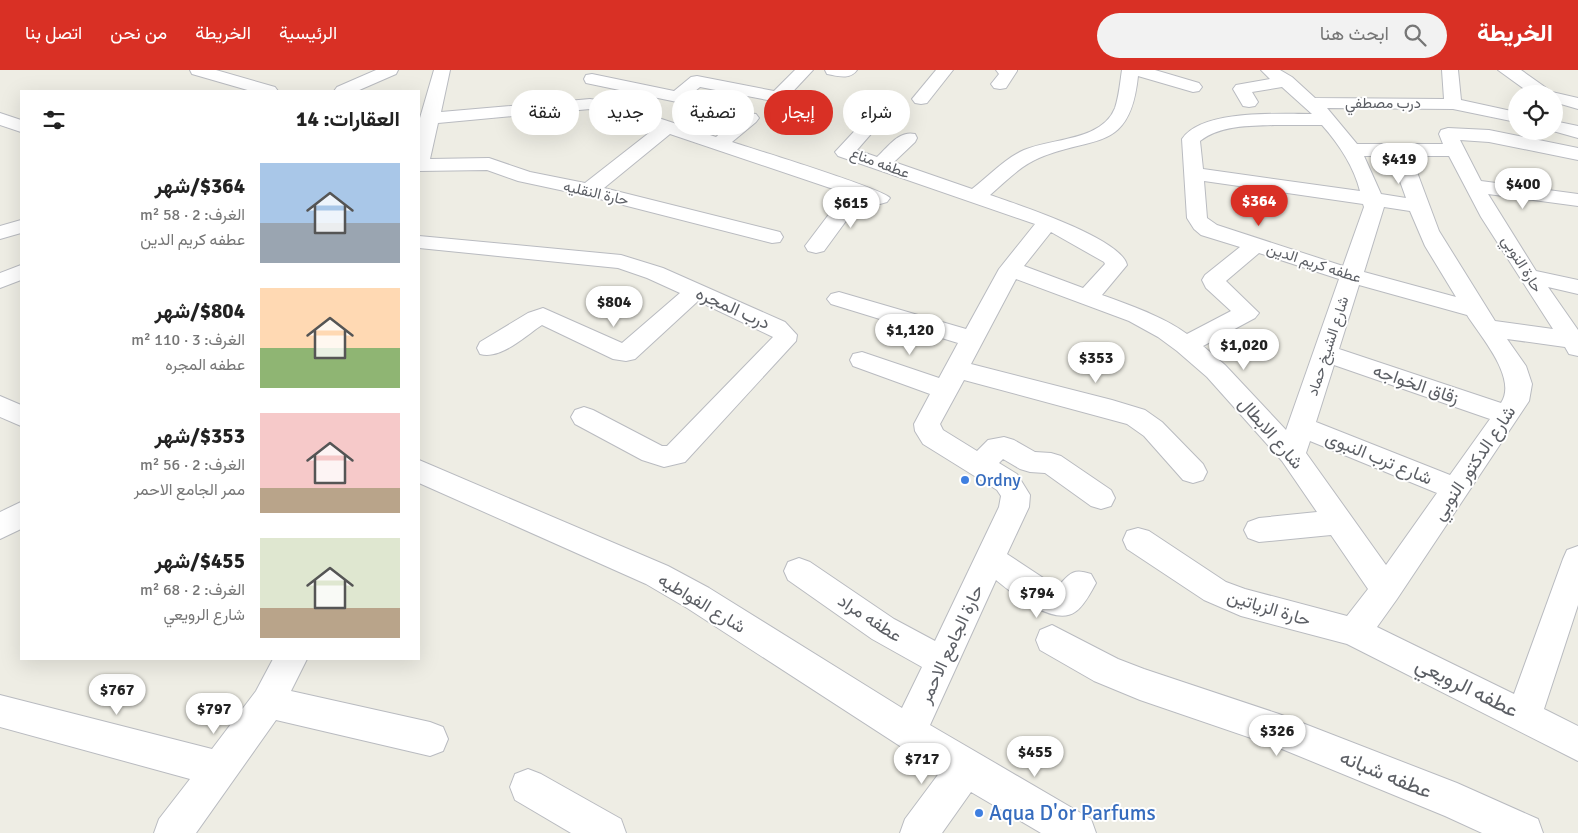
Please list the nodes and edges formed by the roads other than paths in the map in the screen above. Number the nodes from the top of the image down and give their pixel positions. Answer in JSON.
{"nodes":[{"id":1,"x":198,"y":70,"type":"edge"},
{"id":2,"x":390,"y":70,"type":"edge"},
{"id":3,"x":442,"y":70,"type":"edge"},
{"id":4,"x":805,"y":70,"type":"edge"},
{"id":5,"x":833,"y":70,"type":"edge"},
{"id":6,"x":849,"y":70,"type":"edge"},
{"id":7,"x":946,"y":70,"type":"edge"},
{"id":8,"x":1130,"y":70,"type":"edge"},
{"id":9,"x":1137,"y":70,"type":"edge"},
{"id":10,"x":1450,"y":70,"type":"edge"},
{"id":11,"x":1506,"y":70,"type":"edge"},
{"id":12,"x":1277,"y":76,"type":"edge"},
{"id":13,"x":592,"y":79,"type":"dead end"},
{"id":14,"x":1529,"y":85,"type":"edge"},
{"id":15,"x":1193,"y":87,"type":"dead end"},
{"id":16,"x":266,"y":90,"type":"edge"},
{"id":17,"x":345,"y":90,"type":"edge"},
{"id":18,"x":922,"y":99,"type":"dead end"},
{"id":19,"x":1563,"y":100,"type":"edge"},
{"id":20,"x":1249,"y":102,"type":"dead end"},
{"id":21,"x":1313,"y":103,"type":"junction"},
{"id":22,"x":1453,"y":104,"type":"junction"},
{"id":23,"x":1578,"y":104,"type":"edge"},
{"id":24,"x":1508,"y":115,"type":"edge"},
{"id":25,"x":0,"y":118,"type":"edge"},
{"id":26,"x":429,"y":118,"type":"junction"},
{"id":27,"x":1327,"y":120,"type":"junction"},
{"id":28,"x":20,"y":127,"type":"edge"},
{"id":29,"x":668,"y":127,"type":"junction"},
{"id":30,"x":1563,"y":128,"type":"edge"},
{"id":31,"x":1578,"y":132,"type":"edge"},
{"id":32,"x":730,"y":135,"type":"edge"},
{"id":33,"x":861,"y":135,"type":"edge"},
{"id":34,"x":908,"y":138,"type":"dead end"},
{"id":35,"x":719,"y":144,"type":"junction"},
{"id":36,"x":1350,"y":150,"type":"junction"},
{"id":37,"x":1399,"y":150,"type":"junction"},
{"id":38,"x":1455,"y":150,"type":"junction"},
{"id":39,"x":1578,"y":154,"type":"edge"},
{"id":40,"x":420,"y":160,"type":"edge"},
{"id":41,"x":881,"y":164,"type":"junction"},
{"id":42,"x":420,"y":165,"type":"edge"},
{"id":43,"x":1194,"y":174,"type":"junction"},
{"id":44,"x":1473,"y":186,"type":"junction"},
{"id":45,"x":589,"y":190,"type":"junction"},
{"id":46,"x":858,"y":190,"type":"junction"},
{"id":47,"x":975,"y":197,"type":"junction"},
{"id":48,"x":880,"y":198,"type":"dead end"},
{"id":49,"x":1373,"y":199,"type":"junction"},
{"id":50,"x":1578,"y":200,"type":"edge"},
{"id":51,"x":1419,"y":206,"type":"junction"},
{"id":52,"x":1048,"y":222,"type":"junction"},
{"id":53,"x":20,"y":226,"type":"edge"},
{"id":54,"x":0,"y":233,"type":"edge"},
{"id":55,"x":772,"y":237,"type":"dead end"},
{"id":56,"x":420,"y":242,"type":"edge"},
{"id":57,"x":1256,"y":245,"type":"junction"},
{"id":58,"x":816,"y":246,"type":"dead end"},
{"id":59,"x":1010,"y":269,"type":"junction"},
{"id":60,"x":20,"y":272,"type":"edge"},
{"id":61,"x":1351,"y":276,"type":"junction"},
{"id":62,"x":1530,"y":276,"type":"junction"},
{"id":63,"x":0,"y":281,"type":"edge"},
{"id":64,"x":1578,"y":287,"type":"edge"},
{"id":65,"x":696,"y":291,"type":"junction"},
{"id":66,"x":1088,"y":297,"type":"junction"},
{"id":67,"x":839,"y":299,"type":"dead end"},
{"id":68,"x":1481,"y":319,"type":"junction"},
{"id":69,"x":972,"y":339,"type":"junction"},
{"id":70,"x":1575,"y":344,"type":"edge"},
{"id":71,"x":1186,"y":345,"type":"junction"},
{"id":72,"x":488,"y":348,"type":"dead end"},
{"id":73,"x":1326,"y":352,"type":"junction"},
{"id":74,"x":862,"y":360,"type":"dead end"},
{"id":75,"x":951,"y":380,"type":"junction"},
{"id":76,"x":1507,"y":415,"type":"junction"},
{"id":77,"x":584,"y":417,"type":"dead end"},
{"id":78,"x":1301,"y":427,"type":"junction"},
{"id":79,"x":1292,"y":454,"type":"junction"},
{"id":80,"x":980,"y":465,"type":"junction"},
{"id":81,"x":420,"y":471,"type":"edge"},
{"id":82,"x":1192,"y":472,"type":"dead end"},
{"id":83,"x":1456,"y":489,"type":"junction"},
{"id":84,"x":1101,"y":498,"type":"dead end"},
{"id":85,"x":20,"y":515,"type":"edge"},
{"id":86,"x":1339,"y":522,"type":"junction"},
{"id":87,"x":0,"y":527,"type":"edge"},
{"id":88,"x":1259,"y":530,"type":"dead end"},
{"id":89,"x":1138,"y":540,"type":"dead end"},
{"id":90,"x":1578,"y":558,"type":"edge"},
{"id":91,"x":991,"y":559,"type":"junction"},
{"id":92,"x":799,"y":571,"type":"dead end"},
{"id":93,"x":1080,"y":583,"type":"dead end"},
{"id":94,"x":1386,"y":590,"type":"junction"},
{"id":95,"x":1354,"y":632,"type":"junction"},
{"id":96,"x":1052,"y":640,"type":"dead end"},
{"id":97,"x":289,"y":660,"type":"edge"},
{"id":98,"x":943,"y":662,"type":"junction"},
{"id":99,"x":268,"y":702,"type":"junction"},
{"id":100,"x":0,"y":711,"type":"edge"},
{"id":101,"x":1524,"y":716,"type":"junction"},
{"id":102,"x":909,"y":732,"type":"junction"},
{"id":103,"x":430,"y":739,"type":"dead end"},
{"id":104,"x":1578,"y":744,"type":"edge"},
{"id":105,"x":966,"y":768,"type":"junction"},
{"id":106,"x":220,"y":769,"type":"junction"},
{"id":107,"x":528,"y":787,"type":"dead end"},
{"id":108,"x":173,"y":833,"type":"edge"},
{"id":109,"x":607,"y":833,"type":"edge"},
{"id":110,"x":919,"y":833,"type":"edge"},
{"id":111,"x":1077,"y":833,"type":"edge"},
{"id":112,"x":1524,"y":833,"type":"edge"}],
"edges":[{"from":1,"to":16,"type":"street"},
{"from":2,"to":17,"type":"street"},
{"from":3,"to":26,"type":"street"},
{"from":4,"to":13,"type":"street"},
{"from":5,"to":6,"type":"street"},
{"from":7,"to":18,"type":"street"},
{"from":8,"to":47,"type":"street"},
{"from":9,"to":15,"type":"street"},
{"from":10,"to":22,"type":"street"},
{"from":11,"to":14,"type":"street"},
{"from":12,"to":20,"type":"street"},
{"from":12,"to":21,"type":"street"},
{"from":19,"to":23,"type":"street"},
{"from":21,"to":22,"type":"street","name":"درب مصطفي"},
{"from":21,"to":27,"type":"street"},
{"from":22,"to":24,"type":"street","name":"درب مصطفي"},
{"from":25,"to":28,"type":"street"},
{"from":26,"to":29,"type":"street"},
{"from":26,"to":40,"type":"street"},
{"from":27,"to":36,"type":"street"},
{"from":27,"to":43,"type":"street","name":"عطفه كريم الدين"},
{"from":29,"to":35,"type":"street"},
{"from":29,"to":45,"type":"street"},
{"from":30,"to":31,"type":"street"},
{"from":32,"to":35,"type":"street"},
{"from":33,"to":41,"type":"street","name":"عطفه مناع"},
{"from":34,"to":41,"type":"street"},
{"from":35,"to":46,"type":"street"},
{"from":36,"to":37,"type":"street"},
{"from":36,"to":49,"type":"street"},
{"from":37,"to":38,"type":"street"},
{"from":37,"to":51,"type":"street","name":"شارع الدكتور النوبي"},
{"from":38,"to":39,"type":"street","name":"حارة النوبي"},
{"from":38,"to":44,"type":"street","name":"حارة النوبي"},
{"from":41,"to":47,"type":"street","name":"عطفه مناع"},
{"from":42,"to":45,"type":"street","name":"حارة النقليه"},
{"from":43,"to":49,"type":"street"},
{"from":43,"to":57,"type":"street","name":"عطفه كريم الدين"},
{"from":44,"to":50,"type":"street"},
{"from":44,"to":62,"type":"street","name":"حارة النوبي"},
{"from":45,"to":55,"type":"street","name":"حارة النقليه"},
{"from":46,"to":48,"type":"street"},
{"from":46,"to":58,"type":"street"},
{"from":47,"to":52,"type":"street","name":"عطفه مناع"},
{"from":49,"to":51,"type":"street"},
{"from":49,"to":61,"type":"street","name":"شارع الشيخ حماد"},
{"from":51,"to":68,"type":"street","name":"شارع الدكتور النوبي"},
{"from":52,"to":59,"type":"street","name":"حارة الجامع الاحمر"},
{"from":52,"to":66,"type":"street","name":"عطفه مناع"},
{"from":53,"to":54,"type":"street"},
{"from":56,"to":65,"type":"street","name":"درب المجره"},
{"from":57,"to":61,"type":"street","name":"عطفه كريم الدين"},
{"from":57,"to":71,"type":"street"},
{"from":59,"to":66,"type":"street","name":"شارع الابطال"},
{"from":59,"to":69,"type":"street","name":"حارة الجامع الاحمر"},
{"from":60,"to":63,"type":"street"},
{"from":61,"to":68,"type":"street","name":"عطفه كريم الدين"},
{"from":61,"to":73,"type":"street","name":"شارع الشيخ حماد"},
{"from":62,"to":64,"type":"street"},
{"from":62,"to":70,"type":"street","name":"حارة النوبي"},
{"from":65,"to":72,"type":"street"},
{"from":65,"to":77,"type":"street","name":"درب المجره"},
{"from":66,"to":71,"type":"street","name":"شارع الابطال"},
{"from":67,"to":69,"type":"street"},
{"from":68,"to":70,"type":"street","name":"عطفه كريم الدين"},
{"from":68,"to":76,"type":"street","name":"شارع الدكتور النوبي"},
{"from":69,"to":75,"type":"street","name":"حارة الجامع الاحمر"},
{"from":71,"to":79,"type":"street","name":"شارع الابطال"},
{"from":73,"to":76,"type":"street","name":"زقاق الخواجه"},
{"from":73,"to":78,"type":"street","name":"شارع الشيخ حماد"},
{"from":74,"to":75,"type":"street"},
{"from":75,"to":80,"type":"street","name":"حارة الجامع الاحمر"},
{"from":75,"to":82,"type":"street"},
{"from":76,"to":83,"type":"street","name":"شارع الدكتور النوبي"},
{"from":78,"to":79,"type":"street","name":"شارع الشيخ حماد"},
{"from":78,"to":83,"type":"street","name":"شارع ترب النبوى"},
{"from":79,"to":86,"type":"street","name":"شارع الابطال"},
{"from":80,"to":84,"type":"street"},
{"from":80,"to":91,"type":"street","name":"حارة الجامع الاحمر"},
{"from":81,"to":102,"type":"street","name":"شارع الفواطيه"},
{"from":83,"to":94,"type":"street","name":"شارع الدكتور النوبي"},
{"from":85,"to":87,"type":"street"},
{"from":86,"to":88,"type":"street"},
{"from":86,"to":94,"type":"street","name":"شارع الابطال"},
{"from":89,"to":95,"type":"street","name":"حارة الزياتين"},
{"from":90,"to":101,"type":"street"},
{"from":91,"to":93,"type":"street"},
{"from":91,"to":98,"type":"street","name":"حارة الجامع الاحمر"},
{"from":92,"to":98,"type":"street","name":"عطفه مراد"},
{"from":94,"to":95,"type":"street","name":"شارع الدكتور النوبي"},
{"from":95,"to":101,"type":"street","name":"عطفه الرويعي"},
{"from":96,"to":112,"type":"street","name":"عطفه شبانه"},
{"from":97,"to":99,"type":"street"},
{"from":98,"to":102,"type":"street","name":"حارة الجامع الاحمر"},
{"from":99,"to":103,"type":"street"},
{"from":99,"to":106,"type":"street"},
{"from":100,"to":106,"type":"street"},
{"from":101,"to":104,"type":"street","name":"عطفه الرويعي"},
{"from":102,"to":105,"type":"street","name":"شارع الفواطيه"},
{"from":105,"to":110,"type":"street"},
{"from":105,"to":111,"type":"street","name":"شارع الفواطيه"},
{"from":106,"to":108,"type":"street"},
{"from":107,"to":109,"type":"street"}]}
